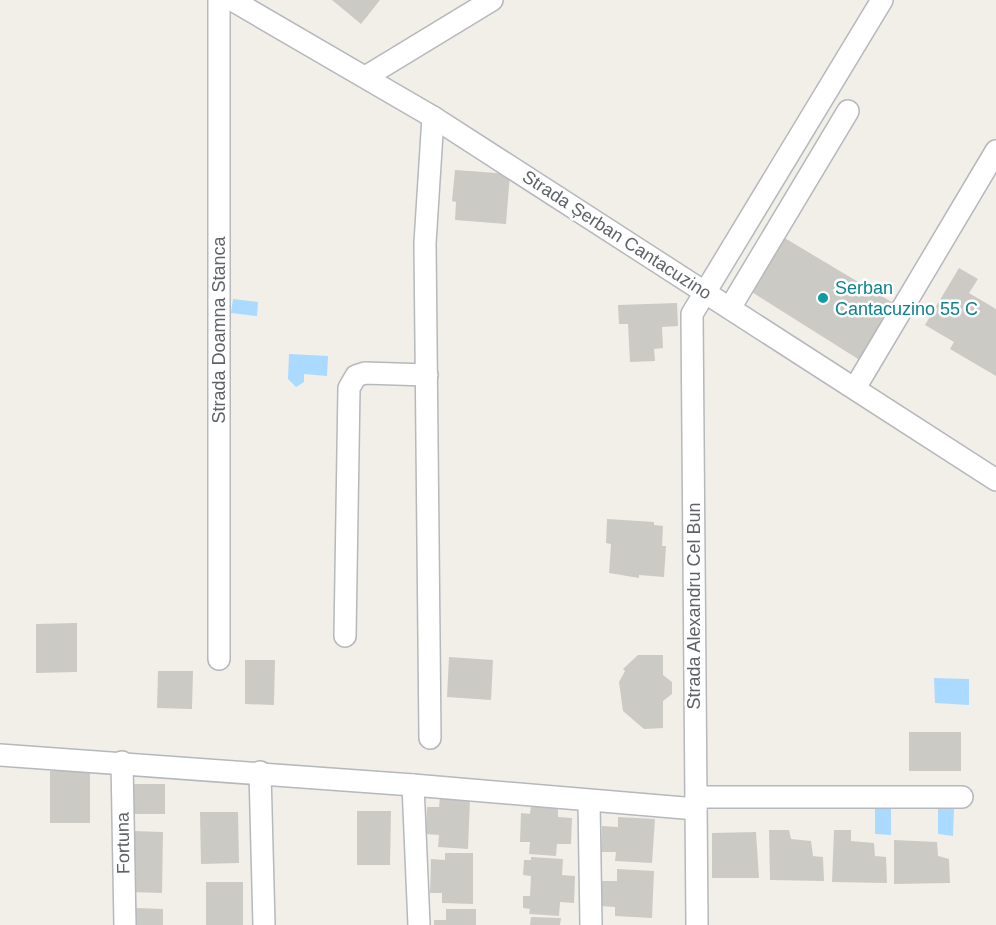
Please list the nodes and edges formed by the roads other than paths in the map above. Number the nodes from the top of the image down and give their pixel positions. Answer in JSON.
{"nodes":[{"id":1,"x":219,"y":0,"type":"edge"},
{"id":2,"x":232,"y":0,"type":"edge"},
{"id":3,"x":492,"y":0,"type":"edge"},
{"id":4,"x":882,"y":0,"type":"edge"},
{"id":5,"x":367,"y":76,"type":"junction"},
{"id":6,"x":848,"y":111,"type":"dead end"},
{"id":7,"x":434,"y":117,"type":"junction"},
{"id":8,"x":996,"y":151,"type":"edge"},
{"id":9,"x":705,"y":291,"type":"junction"},
{"id":10,"x":730,"y":308,"type":"junction"},
{"id":11,"x":427,"y":375,"type":"junction"},
{"id":12,"x":855,"y":388,"type":"junction"},
{"id":13,"x":996,"y":480,"type":"edge"},
{"id":14,"x":345,"y":636,"type":"dead end"},
{"id":15,"x":219,"y":659,"type":"dead end"},
{"id":16,"x":430,"y":738,"type":"dead end"},
{"id":17,"x":0,"y":755,"type":"edge"},
{"id":18,"x":122,"y":762,"type":"junction"},
{"id":19,"x":260,"y":772,"type":"junction"},
{"id":20,"x":413,"y":786,"type":"junction"},
{"id":21,"x":962,"y":797,"type":"dead end"},
{"id":22,"x":589,"y":802,"type":"junction"},
{"id":23,"x":696,"y":803,"type":"junction"},
{"id":24,"x":125,"y":925,"type":"edge"},
{"id":25,"x":264,"y":925,"type":"edge"},
{"id":26,"x":419,"y":925,"type":"edge"},
{"id":27,"x":591,"y":925,"type":"edge"},
{"id":28,"x":697,"y":925,"type":"edge"}],
"edges":[{"from":1,"to":15,"type":"street","name":"Strada Doamna Stanca"},
{"from":2,"to":5,"type":"street","name":"Strada Șerban Cantacuzino"},
{"from":3,"to":5,"type":"street"},
{"from":4,"to":9,"type":"street","name":"Strada Alexandru Cel Bun"},
{"from":5,"to":7,"type":"street","name":"Strada Șerban Cantacuzino"},
{"from":6,"to":10,"type":"street"},
{"from":7,"to":9,"type":"street","name":"Strada Șerban Cantacuzino"},
{"from":7,"to":11,"type":"street"},
{"from":8,"to":12,"type":"street"},
{"from":9,"to":10,"type":"street","name":"Strada Șerban Cantacuzino"},
{"from":9,"to":23,"type":"street","name":"Strada Alexandru Cel Bun"},
{"from":10,"to":12,"type":"street","name":"Strada Șerban Cantacuzino"},
{"from":11,"to":14,"type":"street"},
{"from":11,"to":16,"type":"street"},
{"from":12,"to":13,"type":"street","name":"Strada Șerban Cantacuzino"},
{"from":17,"to":18,"type":"street"},
{"from":18,"to":19,"type":"street"},
{"from":18,"to":24,"type":"street","name":"Fortuna"},
{"from":19,"to":20,"type":"street"},
{"from":19,"to":25,"type":"street"},
{"from":20,"to":22,"type":"street"},
{"from":20,"to":26,"type":"street"},
{"from":21,"to":23,"type":"street"},
{"from":22,"to":23,"type":"street"},
{"from":22,"to":27,"type":"street"},
{"from":23,"to":28,"type":"street","name":"Strada Alexandru Cel Bun"}]}
